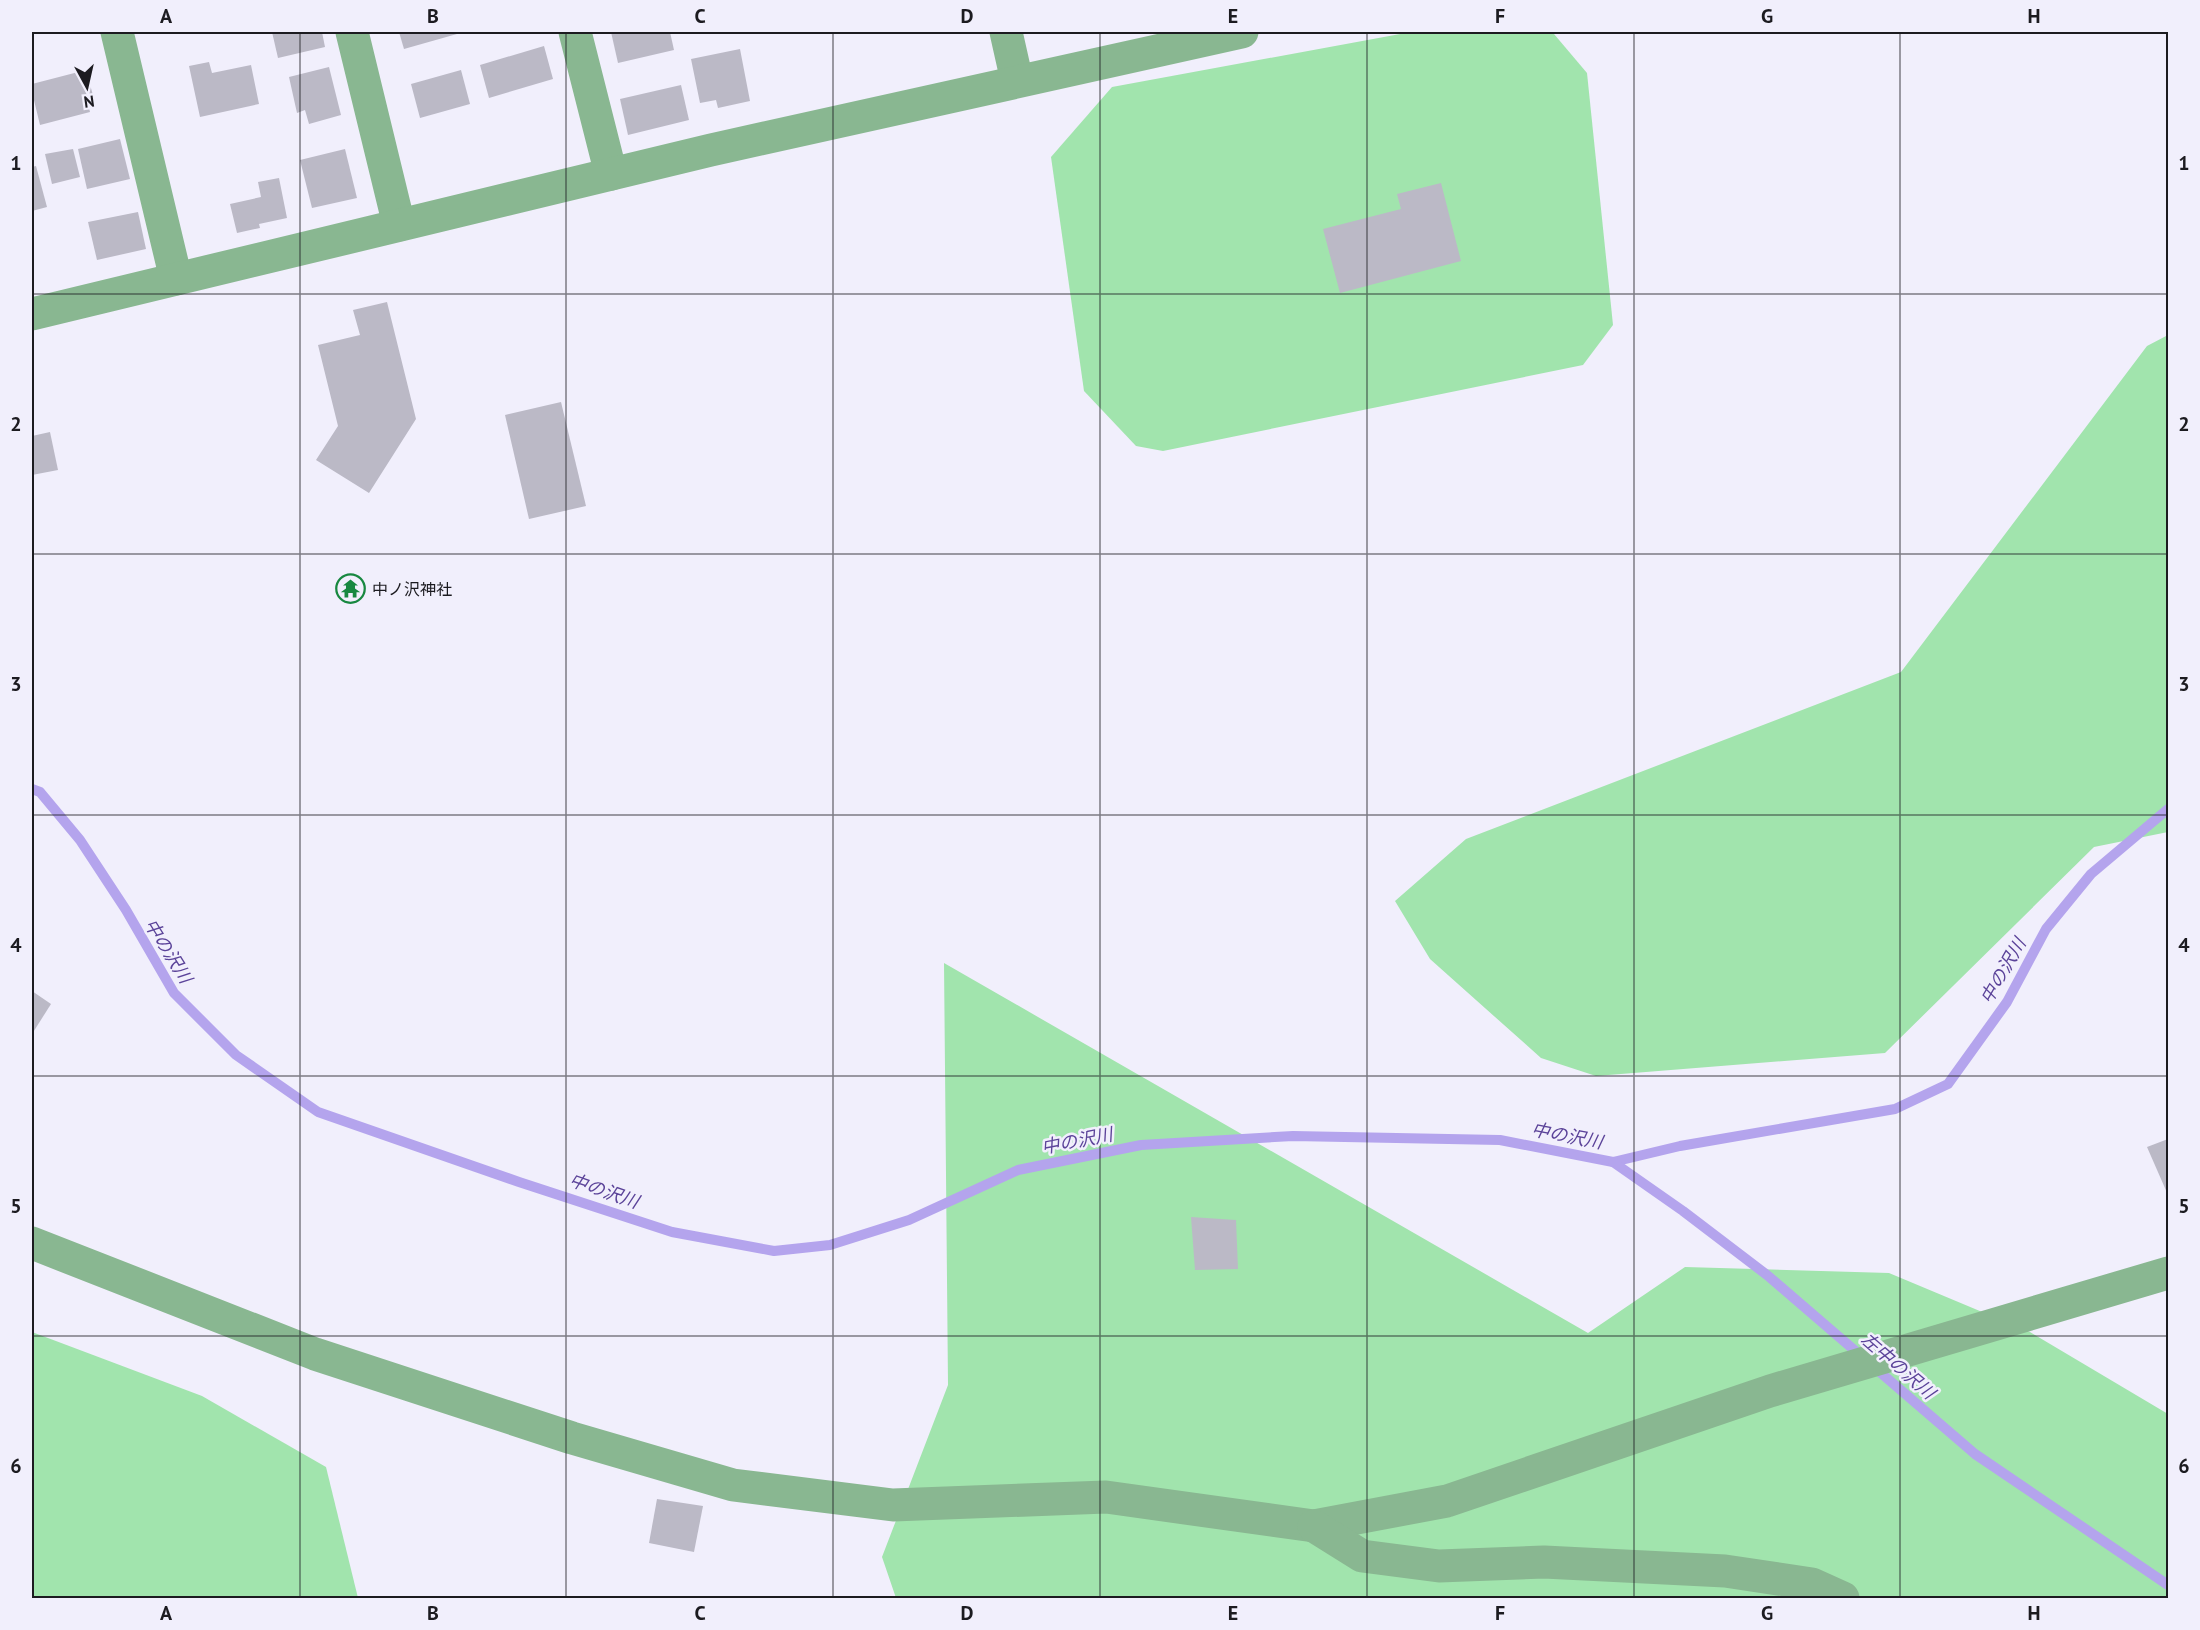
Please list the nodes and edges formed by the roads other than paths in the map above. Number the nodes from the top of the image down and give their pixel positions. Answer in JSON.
{"nodes":[{"id":1,"x":117,"y":32,"type":"edge"},
{"id":2,"x":352,"y":32,"type":"edge"},
{"id":3,"x":575,"y":32,"type":"edge"},
{"id":4,"x":1006,"y":32,"type":"edge"},
{"id":5,"x":1242,"y":32,"type":"edge"},
{"id":6,"x":1017,"y":81,"type":"junction"},
{"id":7,"x":611,"y":174,"type":"junction"},
{"id":8,"x":399,"y":225,"type":"junction"},
{"id":9,"x":176,"y":279,"type":"junction"},
{"id":10,"x":32,"y":314,"type":"edge"},
{"id":11,"x":32,"y":1244,"type":"edge"},
{"id":12,"x":2169,"y":1273,"type":"edge"},
{"id":13,"x":1314,"y":1526,"type":"junction"},
{"id":14,"x":1843,"y":1599,"type":"edge"}],
"edges":[{"from":1,"to":9,"type":"street"},
{"from":2,"to":8,"type":"street"},
{"from":3,"to":7,"type":"street"},
{"from":4,"to":6,"type":"street"},
{"from":5,"to":6,"type":"street"},
{"from":6,"to":7,"type":"street"},
{"from":7,"to":8,"type":"street"},
{"from":8,"to":9,"type":"street"},
{"from":9,"to":10,"type":"street"},
{"from":11,"to":13,"type":"street"},
{"from":12,"to":13,"type":"street"},
{"from":13,"to":14,"type":"street"}]}
